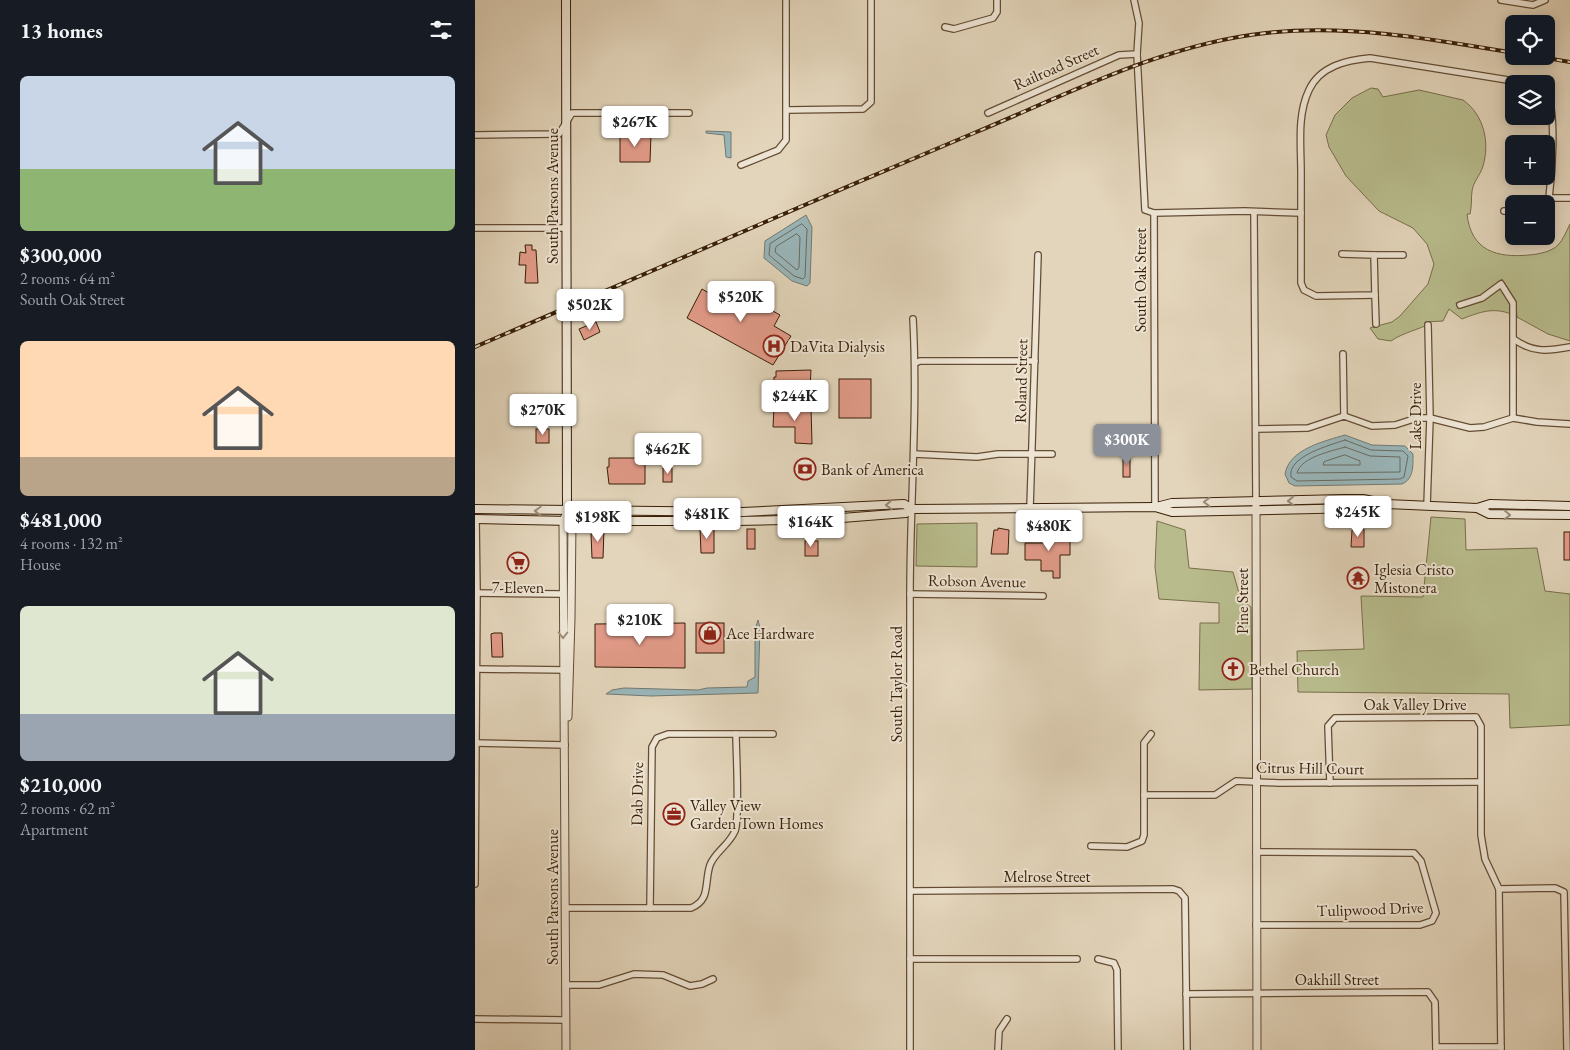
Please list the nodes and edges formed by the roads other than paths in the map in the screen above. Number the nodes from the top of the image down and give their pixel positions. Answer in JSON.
{"nodes":[{"id":1,"x":566,"y":0,"type":"edge"},
{"id":2,"x":786,"y":0,"type":"edge"},
{"id":3,"x":871,"y":0,"type":"edge"},
{"id":4,"x":997,"y":0,"type":"edge"},
{"id":5,"x":1134,"y":0,"type":"edge"},
{"id":6,"x":1501,"y":0,"type":"edge"},
{"id":7,"x":1545,"y":0,"type":"edge"},
{"id":8,"x":945,"y":27,"type":"dead end"},
{"id":9,"x":1137,"y":54,"type":"junction"},
{"id":10,"x":1505,"y":80,"type":"edge"},
{"id":11,"x":787,"y":110,"type":"junction"},
{"id":12,"x":987,"y":113,"type":"dead end"},
{"id":13,"x":689,"y":114,"type":"dead end"},
{"id":14,"x":565,"y":124,"type":"junction"},
{"id":15,"x":1552,"y":125,"type":"edge"},
{"id":16,"x":475,"y":135,"type":"edge"},
{"id":17,"x":741,"y":165,"type":"dead end"},
{"id":18,"x":1549,"y":195,"type":"edge"},
{"id":19,"x":1555,"y":198,"type":"edge"},
{"id":20,"x":1570,"y":198,"type":"edge"},
{"id":21,"x":1154,"y":213,"type":"junction"},
{"id":22,"x":1254,"y":213,"type":"junction"},
{"id":23,"x":1301,"y":213,"type":"junction"},
{"id":24,"x":475,"y":228,"type":"edge"},
{"id":25,"x":566,"y":228,"type":"junction"},
{"id":26,"x":1342,"y":254,"type":"dead end"},
{"id":27,"x":1038,"y":255,"type":"dead end"},
{"id":28,"x":1374,"y":255,"type":"junction"},
{"id":29,"x":1403,"y":255,"type":"dead end"},
{"id":30,"x":1375,"y":295,"type":"junction"},
{"id":31,"x":1459,"y":305,"type":"dead end"},
{"id":32,"x":913,"y":319,"type":"dead end"},
{"id":33,"x":1375,"y":324,"type":"dead end"},
{"id":34,"x":1428,"y":325,"type":"dead end"},
{"id":35,"x":1515,"y":340,"type":"junction"},
{"id":36,"x":1570,"y":347,"type":"edge"},
{"id":37,"x":1343,"y":354,"type":"dead end"},
{"id":38,"x":1035,"y":361,"type":"junction"},
{"id":39,"x":915,"y":363,"type":"junction"},
{"id":40,"x":1343,"y":416,"type":"junction"},
{"id":41,"x":1430,"y":418,"type":"junction"},
{"id":42,"x":1513,"y":418,"type":"junction"},
{"id":43,"x":1570,"y":424,"type":"edge"},
{"id":44,"x":1256,"y":429,"type":"junction"},
{"id":45,"x":914,"y":454,"type":"junction"},
{"id":46,"x":1033,"y":454,"type":"junction"},
{"id":47,"x":1053,"y":454,"type":"dead end"},
{"id":48,"x":1256,"y":502,"type":"junction"},
{"id":49,"x":1387,"y":504,"type":"junction"},
{"id":50,"x":1427,"y":506,"type":"junction"},
{"id":51,"x":1570,"y":506,"type":"edge"},
{"id":52,"x":1030,"y":508,"type":"junction"},
{"id":53,"x":1155,"y":508,"type":"junction"},
{"id":54,"x":1477,"y":508,"type":"junction"},
{"id":55,"x":912,"y":509,"type":"junction"},
{"id":56,"x":475,"y":510,"type":"edge"},
{"id":57,"x":1256,"y":511,"type":"junction"},
{"id":58,"x":567,"y":512,"type":"junction"},
{"id":59,"x":1570,"y":515,"type":"edge"},
{"id":60,"x":475,"y":519,"type":"edge"},
{"id":61,"x":563,"y":521,"type":"junction"},
{"id":62,"x":572,"y":522,"type":"junction"},
{"id":63,"x":476,"y":593,"type":"edge"},
{"id":64,"x":562,"y":594,"type":"junction"},
{"id":65,"x":910,"y":594,"type":"junction"},
{"id":66,"x":1043,"y":596,"type":"dead end"},
{"id":67,"x":476,"y":669,"type":"edge"},
{"id":68,"x":566,"y":670,"type":"junction"},
{"id":69,"x":736,"y":734,"type":"junction"},
{"id":70,"x":773,"y":734,"type":"dead end"},
{"id":71,"x":1151,"y":734,"type":"dead end"},
{"id":72,"x":475,"y":743,"type":"edge"},
{"id":73,"x":565,"y":745,"type":"junction"},
{"id":74,"x":1480,"y":782,"type":"junction"},
{"id":75,"x":1255,"y":783,"type":"junction"},
{"id":76,"x":1330,"y":783,"type":"junction"},
{"id":77,"x":1144,"y":795,"type":"junction"},
{"id":78,"x":475,"y":820,"type":"edge"},
{"id":79,"x":1091,"y":846,"type":"dead end"},
{"id":80,"x":1256,"y":852,"type":"junction"},
{"id":81,"x":475,"y":884,"type":"edge"},
{"id":82,"x":1499,"y":889,"type":"junction"},
{"id":83,"x":911,"y":891,"type":"junction"},
{"id":84,"x":565,"y":908,"type":"junction"},
{"id":85,"x":650,"y":908,"type":"junction"},
{"id":86,"x":1256,"y":925,"type":"junction"},
{"id":87,"x":910,"y":959,"type":"junction"},
{"id":88,"x":1077,"y":959,"type":"dead end"},
{"id":89,"x":1098,"y":959,"type":"dead end"},
{"id":90,"x":713,"y":979,"type":"dead end"},
{"id":91,"x":565,"y":985,"type":"junction"},
{"id":92,"x":1256,"y":993,"type":"junction"},
{"id":93,"x":1186,"y":994,"type":"junction"},
{"id":94,"x":1007,"y":1018,"type":"dead end"},
{"id":95,"x":475,"y":1019,"type":"edge"},
{"id":96,"x":566,"y":1020,"type":"junction"},
{"id":97,"x":1501,"y":1048,"type":"edge"},
{"id":98,"x":1436,"y":1049,"type":"edge"},
{"id":99,"x":566,"y":1050,"type":"edge"},
{"id":100,"x":910,"y":1050,"type":"edge"},
{"id":101,"x":998,"y":1050,"type":"edge"},
{"id":102,"x":1118,"y":1050,"type":"edge"},
{"id":103,"x":1187,"y":1050,"type":"edge"},
{"id":104,"x":1257,"y":1050,"type":"edge"},
{"id":105,"x":1567,"y":1050,"type":"edge"}],
"edges":[{"from":1,"to":14,"type":"main road","name":"South Parsons Avenue"},
{"from":2,"to":11,"type":"street"},
{"from":3,"to":11,"type":"street"},
{"from":4,"to":8,"type":"street"},
{"from":5,"to":9,"type":"street","name":"South Oak Street"},
{"from":6,"to":7,"type":"street"},
{"from":9,"to":12,"type":"street","name":"Railroad Street"},
{"from":9,"to":21,"type":"street","name":"South Oak Street"},
{"from":10,"to":23,"type":"street"},
{"from":11,"to":17,"type":"street"},
{"from":13,"to":14,"type":"street"},
{"from":14,"to":16,"type":"street"},
{"from":14,"to":25,"type":"main road","name":"South Parsons Avenue"},
{"from":15,"to":18,"type":"street"},
{"from":19,"to":20,"type":"street"},
{"from":21,"to":22,"type":"street"},
{"from":21,"to":53,"type":"street","name":"South Oak Street"},
{"from":22,"to":23,"type":"street"},
{"from":22,"to":44,"type":"street","name":"Pine Street"},
{"from":23,"to":30,"type":"street"},
{"from":24,"to":25,"type":"street"},
{"from":25,"to":58,"type":"main road","name":"South Parsons Avenue"},
{"from":26,"to":28,"type":"street"},
{"from":27,"to":38,"type":"street","name":"Roland Street"},
{"from":28,"to":29,"type":"street"},
{"from":28,"to":30,"type":"street"},
{"from":30,"to":33,"type":"street"},
{"from":31,"to":35,"type":"street"},
{"from":32,"to":39,"type":"street","name":"South Taylor Road"},
{"from":34,"to":41,"type":"street","name":"Lake Drive"},
{"from":35,"to":36,"type":"street"},
{"from":35,"to":42,"type":"street"},
{"from":37,"to":40,"type":"street"},
{"from":38,"to":39,"type":"street"},
{"from":38,"to":46,"type":"street","name":"Roland Street"},
{"from":39,"to":45,"type":"street","name":"South Taylor Road"},
{"from":40,"to":41,"type":"street"},
{"from":40,"to":44,"type":"street"},
{"from":41,"to":42,"type":"street"},
{"from":41,"to":50,"type":"street","name":"Lake Drive"},
{"from":42,"to":43,"type":"street"},
{"from":44,"to":48,"type":"street","name":"Pine Street"},
{"from":45,"to":46,"type":"street"},
{"from":45,"to":55,"type":"street","name":"South Taylor Road"},
{"from":46,"to":47,"type":"street"},
{"from":46,"to":52,"type":"street","name":"Roland Street"},
{"from":49,"to":48,"type":"main road","one_way":true},
{"from":48,"to":53,"type":"main road","one_way":true},
{"from":48,"to":57,"type":"street","name":"Pine Street"},
{"from":49,"to":50,"type":"main road"},
{"from":49,"to":57,"type":"main road"},
{"from":50,"to":54,"type":"main road"},
{"from":51,"to":54,"type":"main road"},
{"from":52,"to":53,"type":"main road"},
{"from":52,"to":55,"type":"main road"},
{"from":53,"to":57,"type":"main road"},
{"from":54,"to":59,"type":"main road","one_way":true},
{"from":55,"to":58,"type":"main road","one_way":true},
{"from":55,"to":62,"type":"main road"},
{"from":55,"to":65,"type":"street","name":"South Taylor Road"},
{"from":58,"to":56,"type":"main road","one_way":true},
{"from":57,"to":75,"type":"street","name":"Pine Street"},
{"from":58,"to":61,"type":"street","name":"South Parsons Avenue"},
{"from":58,"to":62,"type":"street","name":"South Parsons Avenue"},
{"from":60,"to":61,"type":"main road"},
{"from":60,"to":63,"type":"street"},
{"from":61,"to":62,"type":"main road"},
{"from":61,"to":64,"type":"street","name":"South Parsons Avenue"},
{"from":62,"to":68,"type":"street","name":"South Parsons Avenue"},
{"from":63,"to":64,"type":"street"},
{"from":63,"to":67,"type":"street"},
{"from":64,"to":68,"type":"street","name":"South Parsons Avenue","one_way":true},
{"from":65,"to":66,"type":"street","name":"Robson Avenue"},
{"from":65,"to":83,"type":"street","name":"South Taylor Road"},
{"from":67,"to":68,"type":"street"},
{"from":67,"to":72,"type":"street"},
{"from":68,"to":73,"type":"street","name":"South Parsons Avenue"},
{"from":69,"to":70,"type":"street","name":"Dab Drive"},
{"from":69,"to":85,"type":"street"},
{"from":69,"to":85,"type":"street","name":"Dab Drive"},
{"from":71,"to":77,"type":"street"},
{"from":72,"to":73,"type":"street"},
{"from":72,"to":78,"type":"street"},
{"from":73,"to":84,"type":"street","name":"South Parsons Avenue"},
{"from":74,"to":76,"type":"street","name":"Citrus Hill Court"},
{"from":74,"to":76,"type":"street","name":"Oak Valley Drive"},
{"from":74,"to":82,"type":"street","name":"Oak Valley Drive"},
{"from":75,"to":76,"type":"street","name":"Citrus Hill Court"},
{"from":75,"to":77,"type":"street","name":"Citrus Hill Court"},
{"from":75,"to":80,"type":"street","name":"Pine Street"},
{"from":77,"to":79,"type":"street"},
{"from":78,"to":81,"type":"street"},
{"from":80,"to":86,"type":"street","name":"Pine Street"},
{"from":80,"to":86,"type":"street","name":"Tulipwood Drive"},
{"from":82,"to":97,"type":"street","name":"Oak Valley Drive"},
{"from":82,"to":105,"type":"street"},
{"from":83,"to":87,"type":"street","name":"South Taylor Road"},
{"from":83,"to":93,"type":"street","name":"Melrose Street"},
{"from":84,"to":85,"type":"street"},
{"from":84,"to":91,"type":"street","name":"South Parsons Avenue"},
{"from":86,"to":92,"type":"street","name":"Pine Street"},
{"from":87,"to":88,"type":"street"},
{"from":87,"to":100,"type":"street","name":"South Taylor Road"},
{"from":89,"to":102,"type":"street"},
{"from":90,"to":91,"type":"street"},
{"from":91,"to":96,"type":"street","name":"South Parsons Avenue"},
{"from":92,"to":93,"type":"street","name":"Oakhill Street"},
{"from":92,"to":98,"type":"street","name":"Oakhill Street"},
{"from":92,"to":104,"type":"street","name":"Pine Street"},
{"from":93,"to":103,"type":"street"},
{"from":94,"to":101,"type":"street"},
{"from":95,"to":96,"type":"street"},
{"from":96,"to":99,"type":"street","name":"South Parsons Avenue"},
{"from":97,"to":98,"type":"street"}]}
